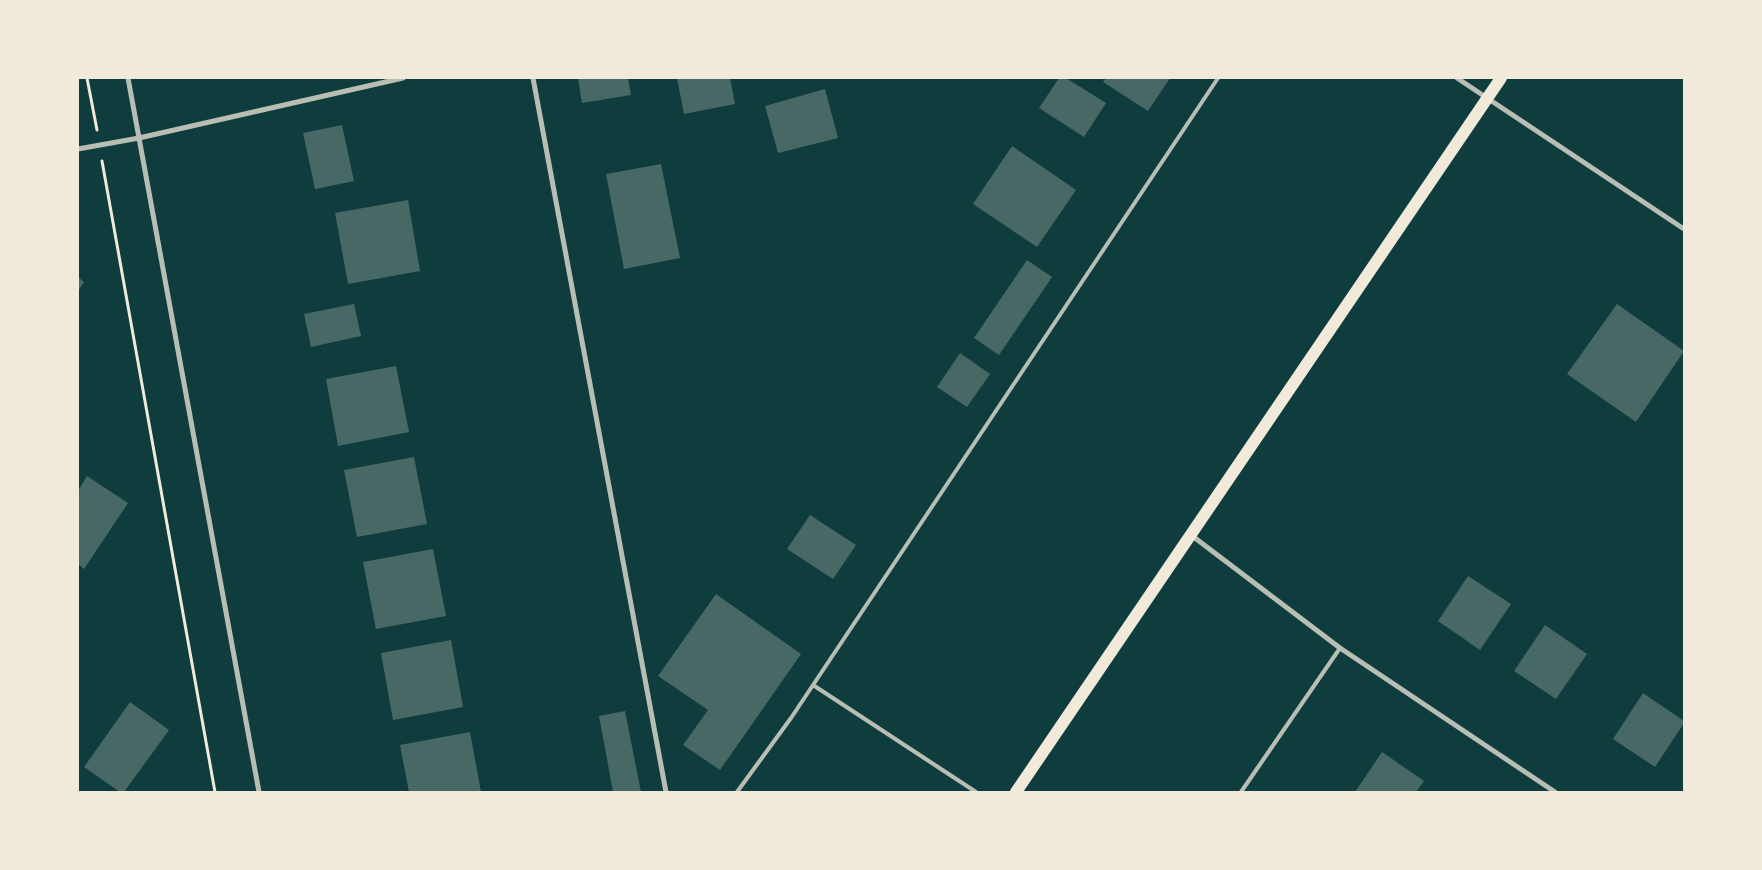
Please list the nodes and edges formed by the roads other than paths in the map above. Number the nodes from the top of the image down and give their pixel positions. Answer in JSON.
{"nodes":[{"id":1,"x":128,"y":78,"type":"edge"},
{"id":2,"x":403,"y":78,"type":"edge"},
{"id":3,"x":533,"y":78,"type":"edge"},
{"id":4,"x":1218,"y":78,"type":"edge"},
{"id":5,"x":1458,"y":78,"type":"edge"},
{"id":6,"x":1501,"y":78,"type":"edge"},
{"id":7,"x":1487,"y":98,"type":"junction"},
{"id":8,"x":139,"y":138,"type":"junction"},
{"id":9,"x":78,"y":148,"type":"edge"},
{"id":10,"x":1684,"y":229,"type":"edge"},
{"id":11,"x":1190,"y":534,"type":"junction"},
{"id":12,"x":1340,"y":648,"type":"junction"},
{"id":13,"x":812,"y":685,"type":"junction"},
{"id":14,"x":259,"y":792,"type":"edge"},
{"id":15,"x":666,"y":792,"type":"edge"},
{"id":16,"x":738,"y":792,"type":"edge"},
{"id":17,"x":976,"y":792,"type":"edge"},
{"id":18,"x":1016,"y":792,"type":"edge"},
{"id":19,"x":1241,"y":792,"type":"edge"},
{"id":20,"x":1555,"y":792,"type":"edge"}],
"edges":[{"from":1,"to":8,"type":"street"},
{"from":2,"to":8,"type":"street"},
{"from":3,"to":15,"type":"street"},
{"from":4,"to":13,"type":"lane"},
{"from":5,"to":7,"type":"street"},
{"from":6,"to":7,"type":"main road"},
{"from":7,"to":10,"type":"street"},
{"from":7,"to":11,"type":"main road"},
{"from":8,"to":9,"type":"street"},
{"from":8,"to":14,"type":"street"},
{"from":11,"to":12,"type":"street"},
{"from":11,"to":18,"type":"main road"},
{"from":12,"to":19,"type":"lane"},
{"from":12,"to":20,"type":"street"},
{"from":13,"to":16,"type":"lane"},
{"from":13,"to":17,"type":"lane"}]}
